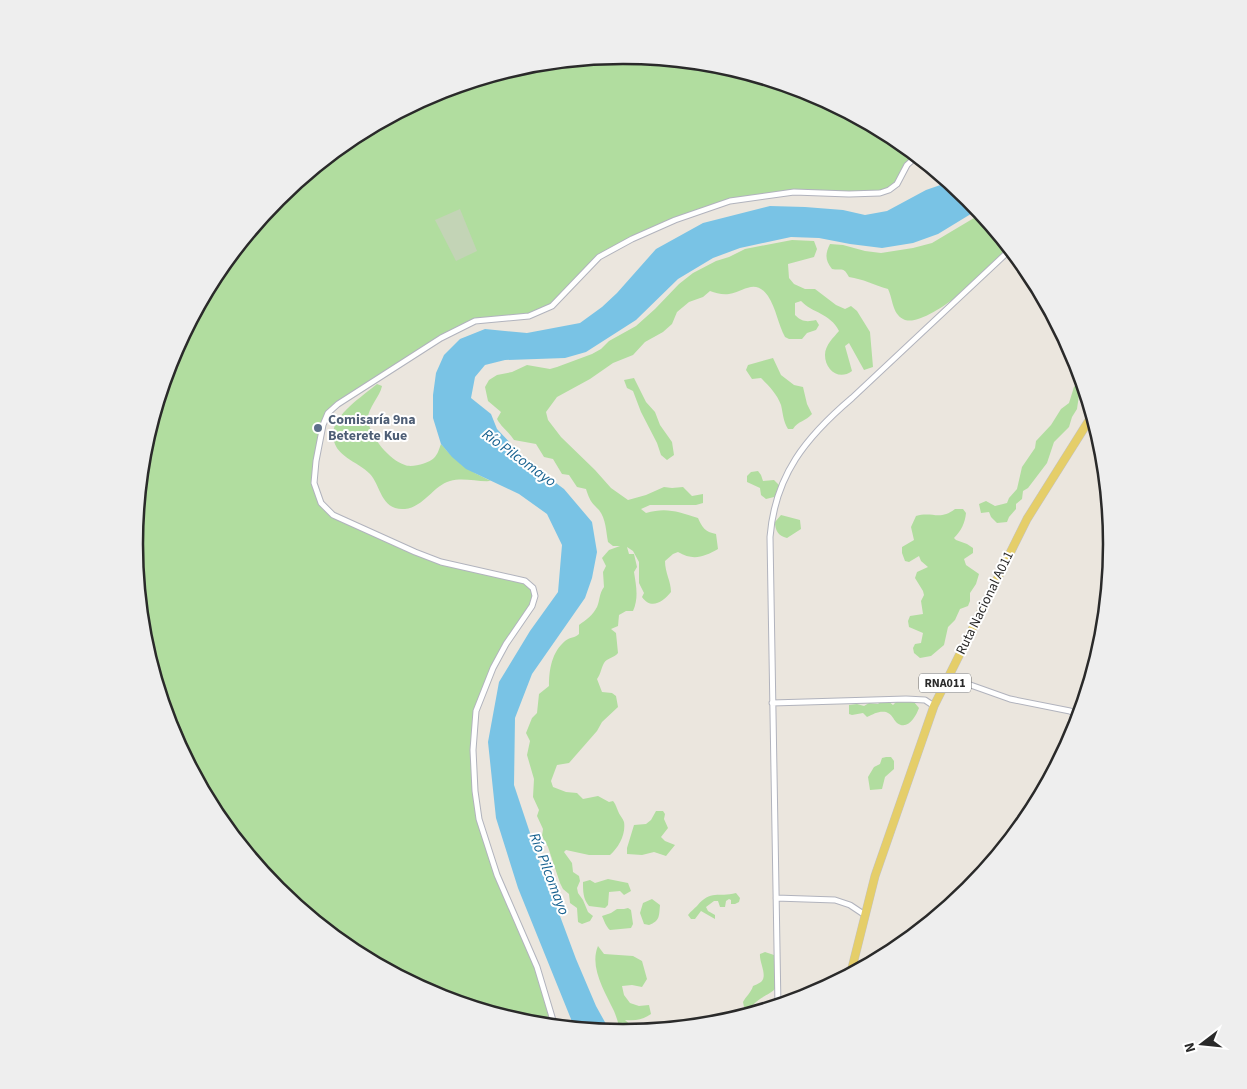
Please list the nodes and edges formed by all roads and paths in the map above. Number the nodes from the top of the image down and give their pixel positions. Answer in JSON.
{"nodes":[{"id":1,"x":913,"y":160,"type":"edge"},
{"id":2,"x":1006,"y":254,"type":"edge"},
{"id":3,"x":1088,"y":421,"type":"edge"},
{"id":4,"x":948,"y":677,"type":"junction"},
{"id":5,"x":772,"y":704,"type":"junction"},
{"id":6,"x":934,"y":706,"type":"junction"},
{"id":7,"x":1074,"y":713,"type":"edge"},
{"id":8,"x":776,"y":898,"type":"junction"},
{"id":9,"x":865,"y":915,"type":"junction"},
{"id":10,"x":852,"y":967,"type":"edge"},
{"id":11,"x":778,"y":1000,"type":"edge"},
{"id":12,"x":553,"y":1020,"type":"edge"}],
"edges":[{"from":1,"to":12,"type":"street"},
{"from":2,"to":5,"type":"street"},
{"from":3,"to":4,"type":"main road","name":"Ruta Nacional A011","number":"RNA011"},
{"from":4,"to":6,"type":"main road","name":"Ruta Nacional A011","number":"RNA011"},
{"from":4,"to":7,"type":"street"},
{"from":5,"to":6,"type":"street"},
{"from":5,"to":8,"type":"street"},
{"from":6,"to":9,"type":"main road","name":"Ruta Nacional A011","number":"RNA011"},
{"from":8,"to":9,"type":"street"},
{"from":8,"to":11,"type":"street"},
{"from":9,"to":10,"type":"main road","name":"Ruta Nacional A011","number":"RNA011"}]}
